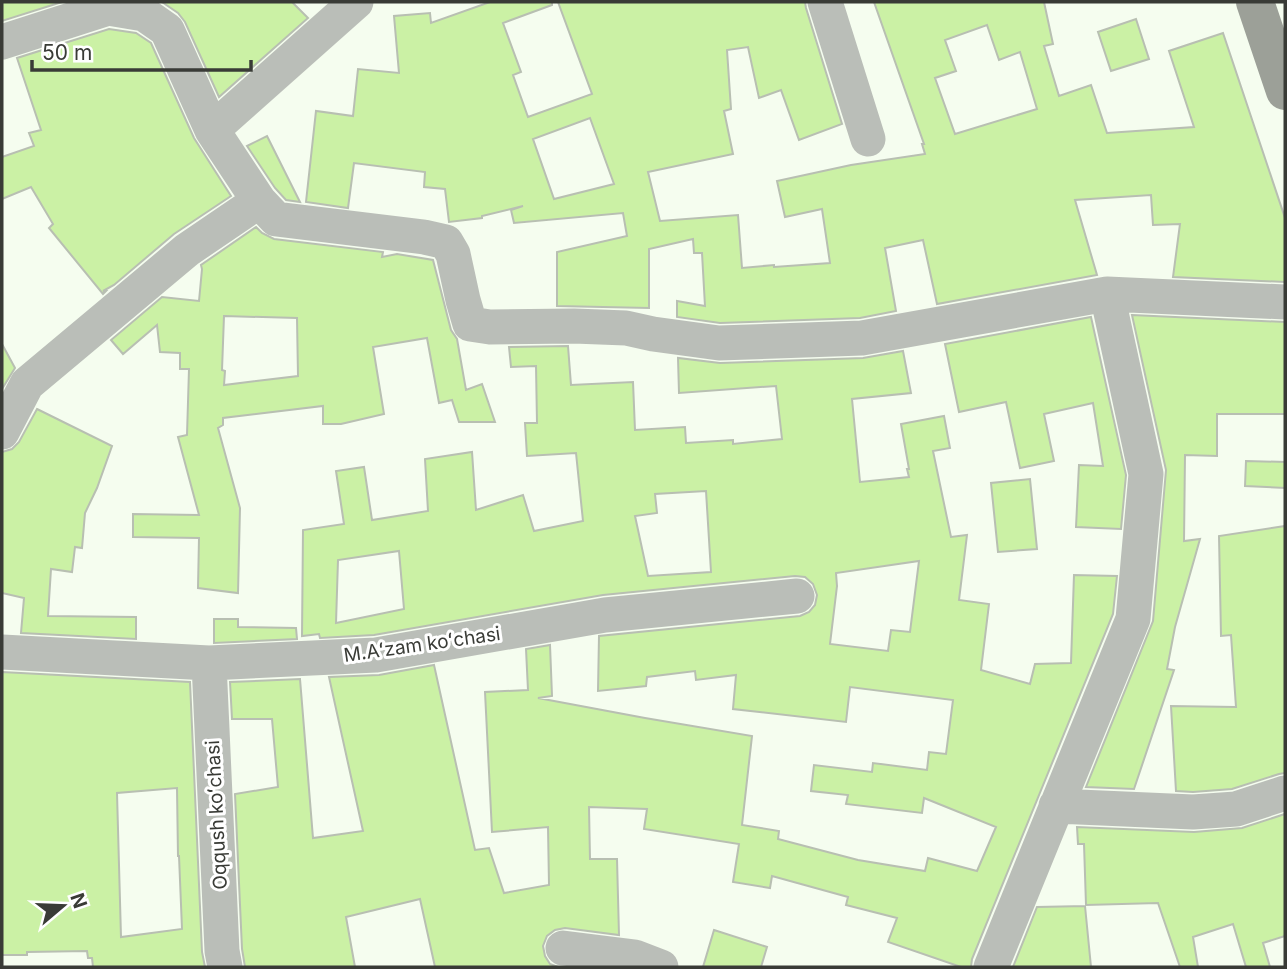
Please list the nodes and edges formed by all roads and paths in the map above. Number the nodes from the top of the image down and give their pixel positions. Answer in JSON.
{"nodes":[{"id":1,"x":356,"y":2,"type":"edge"},
{"id":2,"x":825,"y":2,"type":"edge"},
{"id":3,"x":1255,"y":2,"type":"edge"},
{"id":4,"x":2,"y":43,"type":"edge"},
{"id":5,"x":1285,"y":91,"type":"edge"},
{"id":6,"x":212,"y":130,"type":"junction"},
{"id":7,"x":868,"y":139,"type":"dead end"},
{"id":8,"x":259,"y":201,"type":"junction"},
{"id":9,"x":1107,"y":294,"type":"junction"},
{"id":10,"x":1285,"y":302,"type":"edge"},
{"id":11,"x":2,"y":432,"type":"edge"},
{"id":12,"x":797,"y":596,"type":"dead end"},
{"id":13,"x":2,"y":652,"type":"edge"},
{"id":14,"x":209,"y":663,"type":"junction"},
{"id":15,"x":1285,"y":793,"type":"edge"},
{"id":16,"x":1056,"y":806,"type":"junction"},
{"id":17,"x":563,"y":948,"type":"dead end"},
{"id":18,"x":225,"y":967,"type":"edge"},
{"id":19,"x":661,"y":967,"type":"edge"},
{"id":20,"x":991,"y":967,"type":"edge"}],
"edges":[{"from":1,"to":6,"type":"street"},
{"from":2,"to":7,"type":"street"},
{"from":3,"to":5,"type":"street"},
{"from":4,"to":6,"type":"street"},
{"from":6,"to":8,"type":"street"},
{"from":8,"to":9,"type":"street"},
{"from":8,"to":11,"type":"street"},
{"from":9,"to":10,"type":"street"},
{"from":9,"to":16,"type":"street"},
{"from":12,"to":14,"type":"street","name":"M.Aʻzam koʻchasi"},
{"from":13,"to":14,"type":"street","name":"M.Aʻzam koʻchasi"},
{"from":14,"to":18,"type":"street","name":"Oqqush koʻchasi"},
{"from":15,"to":16,"type":"street"},
{"from":16,"to":20,"type":"street"},
{"from":17,"to":19,"type":"street"}]}
